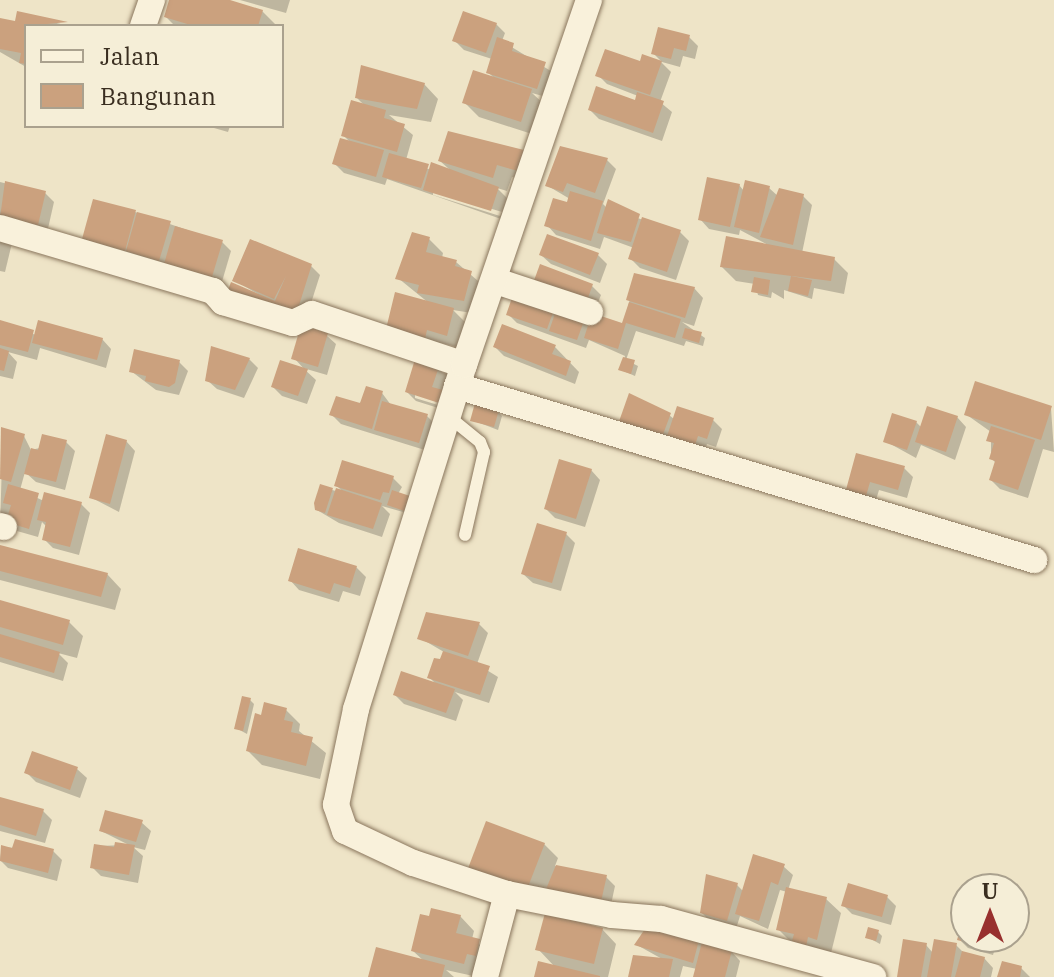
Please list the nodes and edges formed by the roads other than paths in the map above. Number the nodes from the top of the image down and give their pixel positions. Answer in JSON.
{"nodes":[{"id":1,"x":152,"y":0,"type":"edge"},
{"id":2,"x":589,"y":0,"type":"edge"},
{"id":3,"x":144,"y":24,"type":"edge"},
{"id":4,"x":0,"y":228,"type":"edge"},
{"id":5,"x":496,"y":281,"type":"junction"},
{"id":6,"x":590,"y":312,"type":"dead end"},
{"id":7,"x":461,"y":375,"type":"junction"},
{"id":8,"x":448,"y":416,"type":"junction"},
{"id":9,"x":465,"y":535,"type":"dead end"},
{"id":10,"x":1034,"y":560,"type":"dead end"},
{"id":11,"x":507,"y":894,"type":"junction"},
{"id":12,"x":485,"y":977,"type":"edge"},
{"id":13,"x":873,"y":977,"type":"edge"}],
"edges":[{"from":1,"to":3,"type":"street"},
{"from":2,"to":5,"type":"street"},
{"from":4,"to":7,"type":"street"},
{"from":5,"to":6,"type":"street"},
{"from":5,"to":7,"type":"street"},
{"from":7,"to":8,"type":"street"},
{"from":7,"to":10,"type":"street"},
{"from":8,"to":9,"type":"lane"},
{"from":8,"to":11,"type":"street"},
{"from":11,"to":12,"type":"street"},
{"from":11,"to":13,"type":"street"}]}
